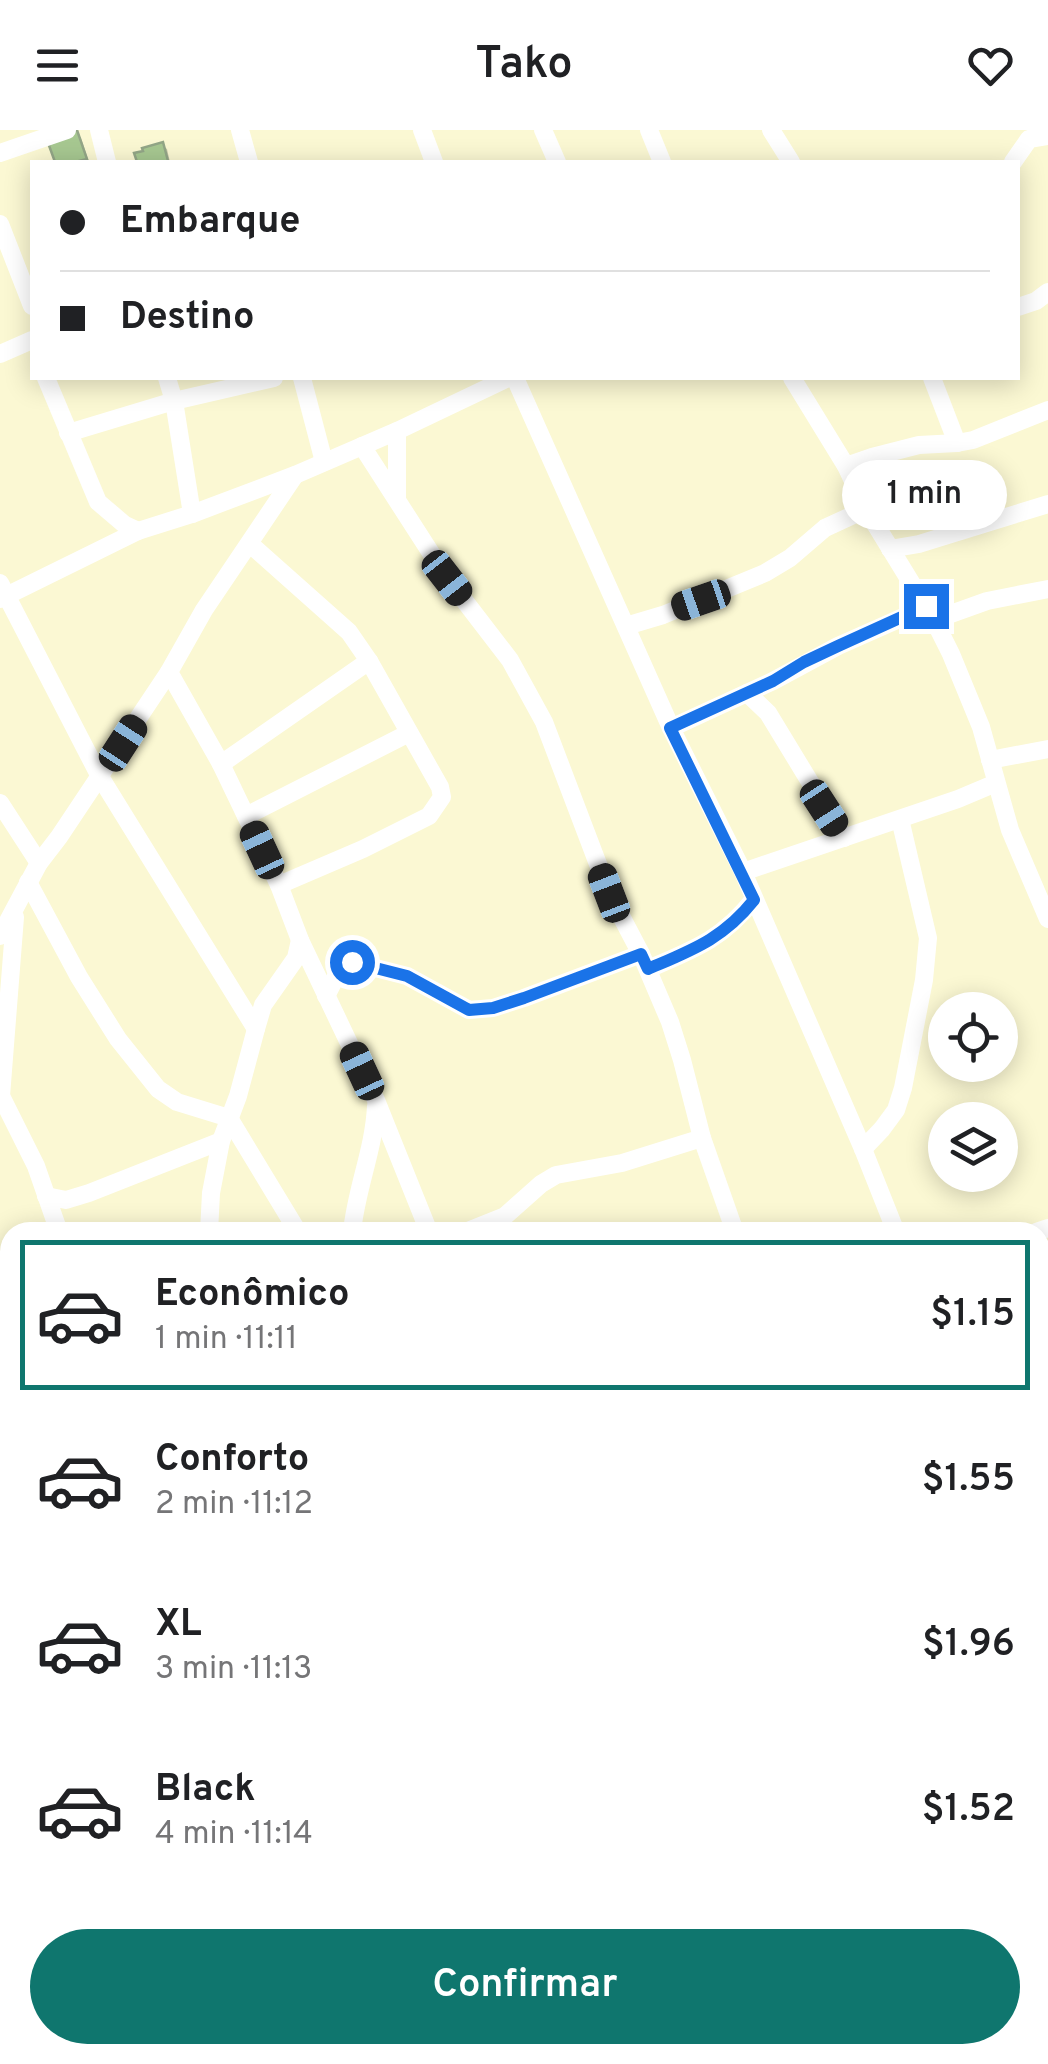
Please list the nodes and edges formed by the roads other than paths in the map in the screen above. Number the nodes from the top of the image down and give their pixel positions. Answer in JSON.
{"nodes":[{"id":1,"x":67,"y":130,"type":"edge"},
{"id":2,"x":99,"y":130,"type":"edge"},
{"id":3,"x":240,"y":130,"type":"edge"},
{"id":4,"x":422,"y":130,"type":"edge"},
{"id":5,"x":543,"y":130,"type":"edge"},
{"id":6,"x":649,"y":130,"type":"edge"},
{"id":7,"x":771,"y":130,"type":"edge"},
{"id":8,"x":1048,"y":136,"type":"edge"},
{"id":9,"x":0,"y":153,"type":"edge"},
{"id":10,"x":107,"y":160,"type":"edge"},
{"id":11,"x":248,"y":160,"type":"edge"},
{"id":12,"x":433,"y":160,"type":"edge"},
{"id":13,"x":557,"y":160,"type":"edge"},
{"id":14,"x":661,"y":160,"type":"edge"},
{"id":15,"x":790,"y":160,"type":"edge"},
{"id":16,"x":1014,"y":160,"type":"edge"},
{"id":17,"x":0,"y":224,"type":"edge"},
{"id":18,"x":1048,"y":292,"type":"edge"},
{"id":19,"x":30,"y":301,"type":"edge"},
{"id":20,"x":1020,"y":306,"type":"edge"},
{"id":21,"x":30,"y":343,"type":"edge"},
{"id":22,"x":0,"y":354,"type":"edge"},
{"id":23,"x":47,"y":380,"type":"edge"},
{"id":24,"x":167,"y":380,"type":"edge"},
{"id":25,"x":265,"y":380,"type":"edge"},
{"id":26,"x":303,"y":380,"type":"edge"},
{"id":27,"x":508,"y":380,"type":"edge"},
{"id":28,"x":513,"y":380,"type":"edge"},
{"id":29,"x":793,"y":380,"type":"edge"},
{"id":30,"x":933,"y":380,"type":"edge"},
{"id":31,"x":174,"y":400,"type":"junction"},
{"id":32,"x":1048,"y":410,"type":"edge"},
{"id":33,"x":396,"y":431,"type":"junction"},
{"id":34,"x":68,"y":433,"type":"junction"},
{"id":35,"x":957,"y":444,"type":"junction"},
{"id":36,"x":362,"y":446,"type":"junction"},
{"id":37,"x":324,"y":462,"type":"junction"},
{"id":38,"x":846,"y":466,"type":"junction"},
{"id":39,"x":295,"y":475,"type":"junction"},
{"id":40,"x":398,"y":499,"type":"junction"},
{"id":41,"x":1048,"y":504,"type":"edge"},
{"id":42,"x":866,"y":509,"type":"junction"},
{"id":43,"x":192,"y":514,"type":"junction"},
{"id":44,"x":138,"y":531,"type":"junction"},
{"id":45,"x":250,"y":544,"type":"junction"},
{"id":46,"x":890,"y":548,"type":"junction"},
{"id":47,"x":1048,"y":589,"type":"edge"},
{"id":48,"x":2,"y":592,"type":"edge"},
{"id":49,"x":930,"y":613,"type":"junction"},
{"id":50,"x":626,"y":626,"type":"junction"},
{"id":51,"x":370,"y":661,"type":"junction"},
{"id":52,"x":169,"y":672,"type":"junction"},
{"id":53,"x":747,"y":693,"type":"junction"},
{"id":54,"x":670,"y":728,"type":"junction"},
{"id":55,"x":409,"y":733,"type":"junction"},
{"id":56,"x":1048,"y":749,"type":"edge"},
{"id":57,"x":990,"y":760,"type":"junction"},
{"id":58,"x":221,"y":764,"type":"junction"},
{"id":59,"x":99,"y":775,"type":"junction"},
{"id":60,"x":996,"y":783,"type":"junction"},
{"id":61,"x":0,"y":803,"type":"edge"},
{"id":62,"x":246,"y":816,"type":"junction"},
{"id":63,"x":900,"y":819,"type":"junction"},
{"id":64,"x":844,"y":838,"type":"junction"},
{"id":65,"x":39,"y":862,"type":"junction"},
{"id":66,"x":742,"y":872,"type":"junction"},
{"id":67,"x":28,"y":882,"type":"junction"},
{"id":68,"x":279,"y":885,"type":"junction"},
{"id":69,"x":754,"y":900,"type":"junction"},
{"id":70,"x":16,"y":904,"type":"junction"},
{"id":71,"x":1048,"y":920,"type":"edge"},
{"id":72,"x":0,"y":936,"type":"edge"},
{"id":73,"x":300,"y":940,"type":"junction"},
{"id":74,"x":644,"y":962,"type":"junction"},
{"id":75,"x":326,"y":996,"type":"junction"},
{"id":76,"x":256,"y":1029,"type":"junction"},
{"id":77,"x":0,"y":1095,"type":"edge"},
{"id":78,"x":376,"y":1100,"type":"junction"},
{"id":79,"x":230,"y":1118,"type":"junction"},
{"id":80,"x":702,"y":1138,"type":"junction"},
{"id":81,"x":221,"y":1140,"type":"junction"},
{"id":82,"x":863,"y":1149,"type":"junction"},
{"id":83,"x":46,"y":1196,"type":"junction"},
{"id":84,"x":55,"y":1222,"type":"edge"},
{"id":85,"x":210,"y":1222,"type":"edge"},
{"id":86,"x":292,"y":1222,"type":"edge"},
{"id":87,"x":353,"y":1222,"type":"edge"},
{"id":88,"x":425,"y":1222,"type":"edge"},
{"id":89,"x":490,"y":1222,"type":"edge"},
{"id":90,"x":731,"y":1222,"type":"edge"},
{"id":91,"x":892,"y":1222,"type":"edge"}],
"edges":[{"from":1,"to":9,"type":"street"},
{"from":2,"to":10,"type":"street"},
{"from":3,"to":11,"type":"street"},
{"from":4,"to":12,"type":"street"},
{"from":5,"to":13,"type":"street"},
{"from":6,"to":14,"type":"street"},
{"from":7,"to":15,"type":"street"},
{"from":8,"to":16,"type":"street"},
{"from":17,"to":19,"type":"street"},
{"from":18,"to":20,"type":"street"},
{"from":21,"to":22,"type":"street"},
{"from":23,"to":34,"type":"street"},
{"from":24,"to":31,"type":"street"},
{"from":25,"to":31,"type":"street"},
{"from":26,"to":37,"type":"street"},
{"from":27,"to":33,"type":"street"},
{"from":28,"to":50,"type":"street"},
{"from":29,"to":38,"type":"street"},
{"from":30,"to":35,"type":"street"},
{"from":31,"to":34,"type":"street"},
{"from":31,"to":43,"type":"street"},
{"from":32,"to":35,"type":"street"},
{"from":33,"to":36,"type":"street"},
{"from":33,"to":40,"type":"street"},
{"from":34,"to":44,"type":"street"},
{"from":35,"to":38,"type":"street"},
{"from":36,"to":37,"type":"street"},
{"from":36,"to":40,"type":"street"},
{"from":37,"to":39,"type":"street"},
{"from":38,"to":42,"type":"street"},
{"from":39,"to":43,"type":"street"},
{"from":39,"to":45,"type":"street"},
{"from":40,"to":74,"type":"street"},
{"from":41,"to":46,"type":"street"},
{"from":42,"to":46,"type":"street"},
{"from":42,"to":50,"type":"street"},
{"from":43,"to":44,"type":"street"},
{"from":44,"to":48,"type":"street"},
{"from":45,"to":51,"type":"street"},
{"from":45,"to":52,"type":"street"},
{"from":46,"to":49,"type":"street"},
{"from":47,"to":49,"type":"street"},
{"from":48,"to":59,"type":"street"},
{"from":49,"to":53,"type":"street"},
{"from":49,"to":57,"type":"street"},
{"from":50,"to":54,"type":"street"},
{"from":51,"to":55,"type":"street"},
{"from":51,"to":58,"type":"street"},
{"from":52,"to":58,"type":"street"},
{"from":52,"to":59,"type":"street"},
{"from":53,"to":54,"type":"street"},
{"from":53,"to":64,"type":"street"},
{"from":54,"to":66,"type":"street"},
{"from":55,"to":62,"type":"street"},
{"from":55,"to":68,"type":"street"},
{"from":56,"to":57,"type":"street"},
{"from":57,"to":60,"type":"street"},
{"from":58,"to":62,"type":"street"},
{"from":59,"to":65,"type":"street"},
{"from":59,"to":76,"type":"street"},
{"from":60,"to":63,"type":"street"},
{"from":60,"to":71,"type":"street"},
{"from":61,"to":65,"type":"street"},
{"from":62,"to":68,"type":"street"},
{"from":63,"to":64,"type":"street"},
{"from":63,"to":82,"type":"street"},
{"from":64,"to":66,"type":"street"},
{"from":65,"to":67,"type":"street"},
{"from":66,"to":69,"type":"street"},
{"from":67,"to":70,"type":"street"},
{"from":67,"to":79,"type":"street"},
{"from":68,"to":73,"type":"street"},
{"from":69,"to":74,"type":"street"},
{"from":69,"to":82,"type":"street"},
{"from":70,"to":72,"type":"street"},
{"from":70,"to":77,"type":"street"},
{"from":73,"to":75,"type":"street"},
{"from":73,"to":76,"type":"street"},
{"from":74,"to":75,"type":"street"},
{"from":74,"to":80,"type":"street"},
{"from":75,"to":78,"type":"street"},
{"from":76,"to":79,"type":"street"},
{"from":77,"to":83,"type":"street"},
{"from":78,"to":87,"type":"street"},
{"from":78,"to":88,"type":"street"},
{"from":79,"to":81,"type":"street"},
{"from":79,"to":86,"type":"street"},
{"from":80,"to":89,"type":"street"},
{"from":80,"to":90,"type":"street"},
{"from":81,"to":83,"type":"street"},
{"from":81,"to":85,"type":"street"},
{"from":82,"to":91,"type":"street"},
{"from":83,"to":84,"type":"street"}]}
